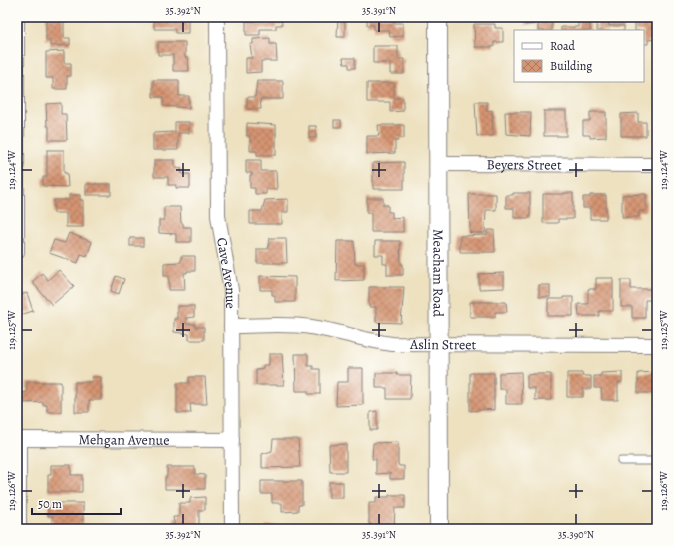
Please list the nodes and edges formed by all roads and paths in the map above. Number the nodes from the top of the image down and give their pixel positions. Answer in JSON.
{"nodes":[{"id":1,"x":18,"y":17,"type":"edge"},
{"id":2,"x":217,"y":17,"type":"edge"},
{"id":3,"x":438,"y":17,"type":"edge"},
{"id":4,"x":438,"y":164,"type":"junction"},
{"id":5,"x":657,"y":165,"type":"edge"},
{"id":6,"x":18,"y":252,"type":"edge"},
{"id":7,"x":231,"y":326,"type":"junction"},
{"id":8,"x":439,"y":345,"type":"junction"},
{"id":9,"x":657,"y":345,"type":"edge"},
{"id":10,"x":18,"y":439,"type":"edge"},
{"id":11,"x":232,"y":440,"type":"junction"},
{"id":12,"x":621,"y":461,"type":"dead end"},
{"id":13,"x":657,"y":461,"type":"edge"},
{"id":14,"x":19,"y":529,"type":"edge"},
{"id":15,"x":232,"y":529,"type":"edge"},
{"id":16,"x":440,"y":529,"type":"edge"}],
"edges":[{"from":1,"to":6,"type":"street"},
{"from":2,"to":7,"type":"street","name":"Cave Avenue"},
{"from":3,"to":4,"type":"street","name":"Meacham Road"},
{"from":4,"to":5,"type":"street","name":"Beyers Street"},
{"from":4,"to":8,"type":"street","name":"Meacham Road"},
{"from":7,"to":8,"type":"street","name":"Aslin Street"},
{"from":7,"to":11,"type":"street","name":"Cave Avenue"},
{"from":8,"to":9,"type":"street","name":"Aslin Street"},
{"from":8,"to":16,"type":"street","name":"Meacham Road"},
{"from":10,"to":11,"type":"street","name":"Mehgan Avenue"},
{"from":10,"to":14,"type":"street"},
{"from":11,"to":15,"type":"street","name":"Cave Avenue"},
{"from":12,"to":13,"type":"lane"}]}
